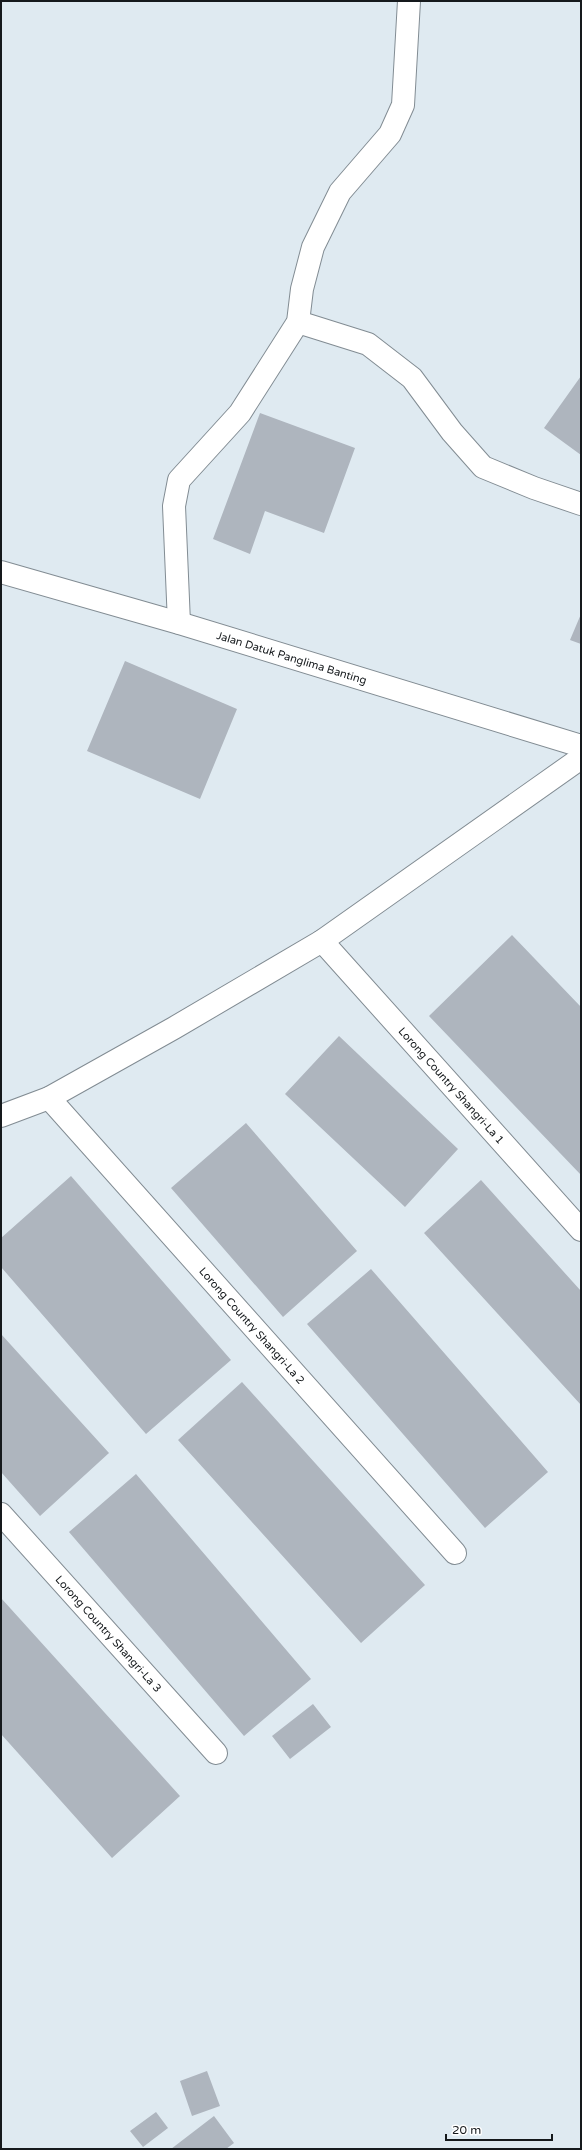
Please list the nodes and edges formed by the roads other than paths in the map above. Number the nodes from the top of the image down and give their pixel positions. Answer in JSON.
{"nodes":[{"id":1,"x":409,"y":1,"type":"edge"},
{"id":2,"x":298,"y":322,"type":"junction"},
{"id":3,"x":581,"y":504,"type":"edge"},
{"id":4,"x":1,"y":572,"type":"edge"},
{"id":5,"x":179,"y":623,"type":"junction"},
{"id":6,"x":581,"y":746,"type":"edge"},
{"id":7,"x":581,"y":758,"type":"edge"},
{"id":8,"x":322,"y":941,"type":"junction"},
{"id":9,"x":49,"y":1098,"type":"junction"},
{"id":10,"x":1,"y":1116,"type":"edge"},
{"id":11,"x":581,"y":1230,"type":"edge"},
{"id":12,"x":1,"y":1514,"type":"edge"},
{"id":13,"x":455,"y":1553,"type":"dead end"},
{"id":14,"x":216,"y":1753,"type":"dead end"}],
"edges":[{"from":1,"to":2,"type":"street"},
{"from":2,"to":3,"type":"street"},
{"from":2,"to":5,"type":"street"},
{"from":4,"to":5,"type":"street","name":"Jalan Datuk Panglima Banting"},
{"from":5,"to":6,"type":"street","name":"Jalan Datuk Panglima Banting"},
{"from":7,"to":8,"type":"street"},
{"from":8,"to":9,"type":"street"},
{"from":8,"to":11,"type":"street","name":"Lorong Country Shangri-La 1"},
{"from":9,"to":10,"type":"street"},
{"from":9,"to":13,"type":"street","name":"Lorong Country Shangri-La 2"},
{"from":12,"to":14,"type":"street","name":"Lorong Country Shangri-La 3"}]}
